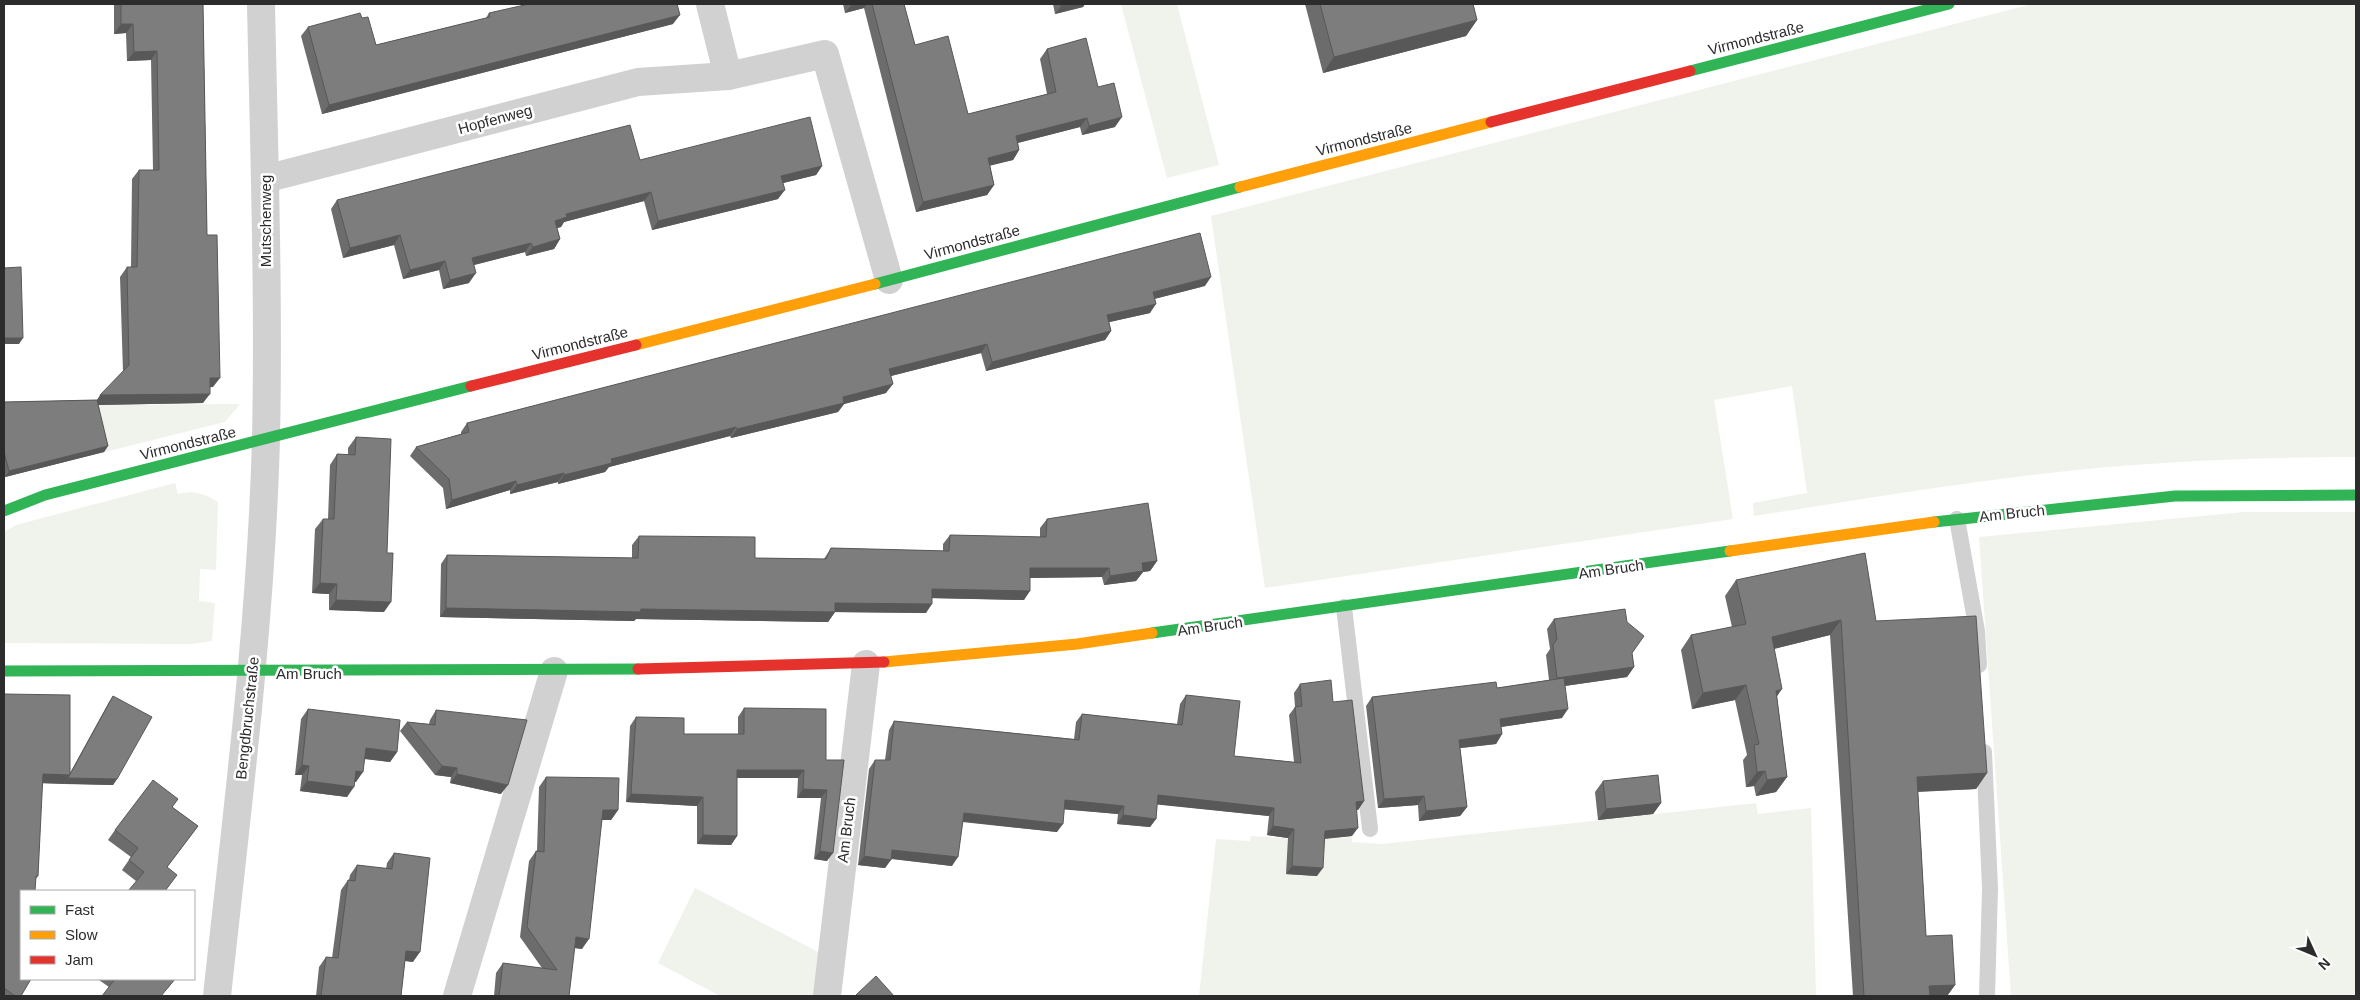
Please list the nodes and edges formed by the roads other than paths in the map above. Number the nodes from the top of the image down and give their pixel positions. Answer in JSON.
{"nodes":[{"id":1,"x":261,"y":4,"type":"edge"},
{"id":2,"x":710,"y":4,"type":"edge"},
{"id":3,"x":1949,"y":4,"type":"edge"},
{"id":4,"x":728,"y":76,"type":"junction"},
{"id":5,"x":265,"y":179,"type":"junction"},
{"id":6,"x":889,"y":280,"type":"junction"},
{"id":7,"x":266,"y":439,"type":"junction"},
{"id":8,"x":2356,"y":495,"type":"edge"},
{"id":9,"x":4,"y":511,"type":"edge"},
{"id":10,"x":1957,"y":519,"type":"junction"},
{"id":11,"x":1344,"y":607,"type":"junction"},
{"id":12,"x":866,"y":664,"type":"junction"},
{"id":13,"x":4,"y":671,"type":"edge"},
{"id":14,"x":554,"y":671,"type":"junction"},
{"id":15,"x":252,"y":673,"type":"junction"},
{"id":16,"x":1980,"y":677,"type":"edge"},
{"id":17,"x":1983,"y":734,"type":"edge"},
{"id":18,"x":1370,"y":829,"type":"dead end"},
{"id":19,"x":217,"y":996,"type":"edge"},
{"id":20,"x":457,"y":996,"type":"edge"},
{"id":21,"x":826,"y":996,"type":"edge"},
{"id":22,"x":1987,"y":996,"type":"edge"}],
"edges":[{"from":1,"to":5,"type":"street","name":"Mutschenweg"},
{"from":2,"to":4,"type":"street"},
{"from":3,"to":6,"type":"street","name":"Virmondstraße"},
{"from":4,"to":5,"type":"street","name":"Hopfenweg"},
{"from":4,"to":6,"type":"street","name":"Hopfenweg"},
{"from":5,"to":7,"type":"street","name":"Mutschenweg"},
{"from":6,"to":7,"type":"street","name":"Virmondstraße"},
{"from":7,"to":9,"type":"street","name":"Virmondstraße"},
{"from":7,"to":15,"type":"street","name":"Bengdbruchstraße"},
{"from":8,"to":10,"type":"street","name":"Am Bruch"},
{"from":10,"to":11,"type":"street","name":"Am Bruch"},
{"from":10,"to":16,"type":"lane"},
{"from":11,"to":12,"type":"street","name":"Am Bruch"},
{"from":11,"to":18,"type":"lane"},
{"from":12,"to":14,"type":"street","name":"Am Bruch"},
{"from":12,"to":21,"type":"street","name":"Am Bruch"},
{"from":13,"to":15,"type":"street","name":"Am Bruch"},
{"from":14,"to":15,"type":"street","name":"Am Bruch"},
{"from":14,"to":20,"type":"street"},
{"from":15,"to":19,"type":"street","name":"Bengdbruchstraße"},
{"from":17,"to":22,"type":"lane"}]}
